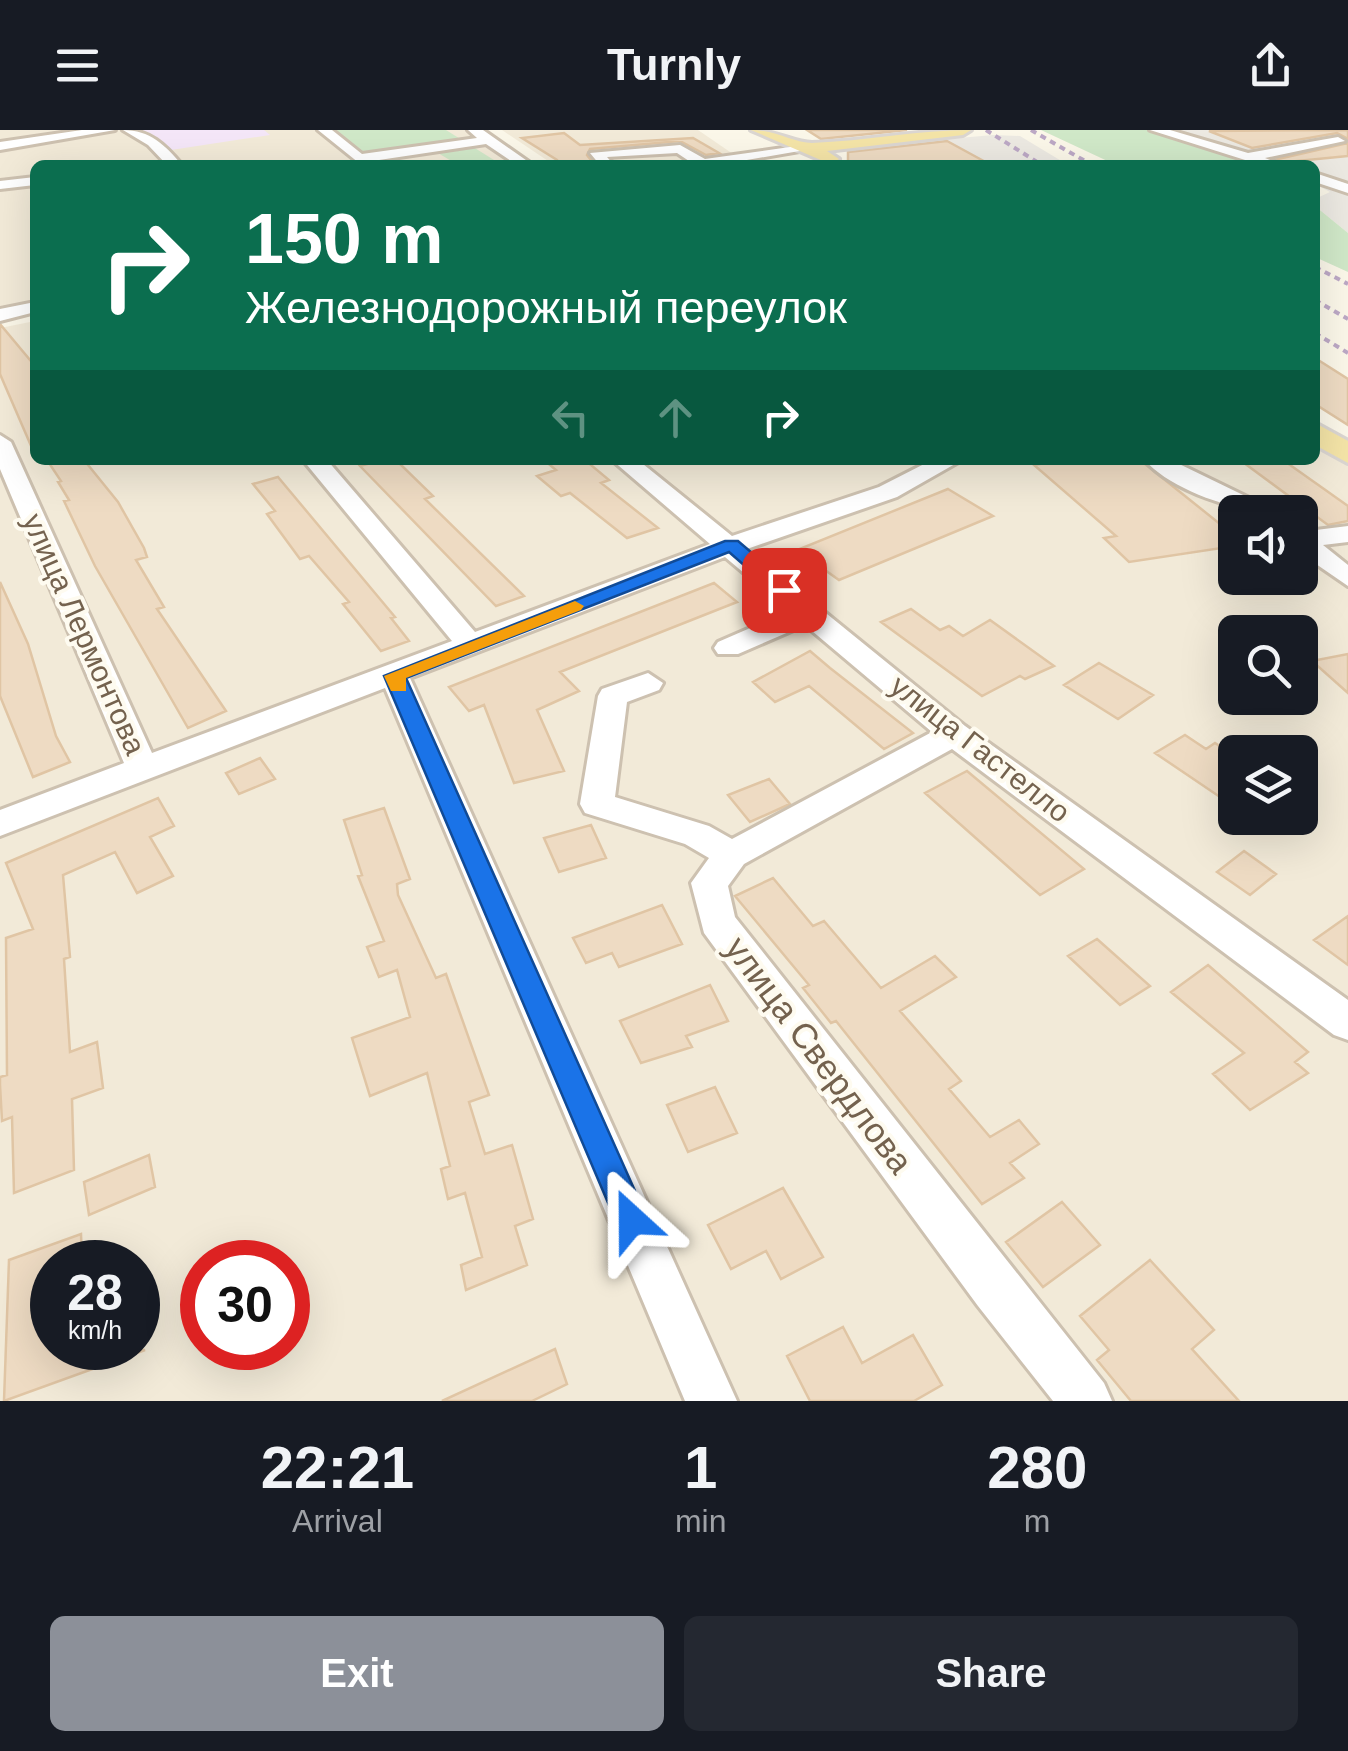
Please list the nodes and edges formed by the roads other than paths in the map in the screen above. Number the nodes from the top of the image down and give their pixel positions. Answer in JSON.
{"nodes":[{"id":1,"x":109,"y":130,"type":"edge"},
{"id":2,"x":129,"y":130,"type":"edge"},
{"id":3,"x":324,"y":130,"type":"edge"},
{"id":4,"x":474,"y":130,"type":"edge"},
{"id":5,"x":759,"y":130,"type":"edge"},
{"id":6,"x":962,"y":130,"type":"edge"},
{"id":7,"x":1156,"y":130,"type":"edge"},
{"id":8,"x":488,"y":140,"type":"junction"},
{"id":9,"x":1338,"y":141,"type":"dead end"},
{"id":10,"x":0,"y":146,"type":"edge"},
{"id":11,"x":804,"y":149,"type":"junction"},
{"id":12,"x":1242,"y":158,"type":"junction"},
{"id":13,"x":170,"y":160,"type":"edge"},
{"id":14,"x":518,"y":160,"type":"edge"},
{"id":15,"x":603,"y":160,"type":"edge"},
{"id":16,"x":691,"y":160,"type":"edge"},
{"id":17,"x":724,"y":160,"type":"edge"},
{"id":18,"x":832,"y":160,"type":"edge"},
{"id":19,"x":1252,"y":160,"type":"edge"},
{"id":20,"x":1320,"y":179,"type":"edge"},
{"id":21,"x":30,"y":181,"type":"edge"},
{"id":22,"x":0,"y":184,"type":"edge"},
{"id":23,"x":1348,"y":189,"type":"edge"},
{"id":24,"x":30,"y":308,"type":"edge"},
{"id":25,"x":0,"y":315,"type":"edge"},
{"id":26,"x":1320,"y":435,"type":"edge"},
{"id":27,"x":0,"y":442,"type":"edge"},
{"id":28,"x":1348,"y":454,"type":"edge"},
{"id":29,"x":319,"y":465,"type":"edge"},
{"id":30,"x":630,"y":465,"type":"edge"},
{"id":31,"x":940,"y":465,"type":"edge"},
{"id":32,"x":1163,"y":465,"type":"edge"},
{"id":33,"x":1225,"y":495,"type":"edge"},
{"id":34,"x":1348,"y":534,"type":"edge"},
{"id":35,"x":1318,"y":538,"type":"edge"},
{"id":36,"x":732,"y":545,"type":"junction"},
{"id":37,"x":1318,"y":554,"type":"edge"},
{"id":38,"x":1348,"y":578,"type":"edge"},
{"id":39,"x":810,"y":612,"type":"junction"},
{"id":40,"x":472,"y":646,"type":"junction"},
{"id":41,"x":728,"y":648,"type":"dead end"},
{"id":42,"x":394,"y":676,"type":"junction"},
{"id":43,"x":648,"y":683,"type":"dead end"},
{"id":44,"x":954,"y":734,"type":"junction"},
{"id":45,"x":143,"y":770,"type":"junction"},
{"id":46,"x":0,"y":823,"type":"edge"},
{"id":47,"x":732,"y":854,"type":"junction"},
{"id":48,"x":1348,"y":1022,"type":"edge"},
{"id":49,"x":712,"y":1401,"type":"edge"},
{"id":50,"x":1086,"y":1401,"type":"edge"}],
"edges":[{"from":1,"to":10,"type":"street"},
{"from":2,"to":13,"type":"street"},
{"from":3,"to":8,"type":"street"},
{"from":4,"to":8,"type":"street"},
{"from":5,"to":11,"type":"main road"},
{"from":6,"to":11,"type":"main road"},
{"from":7,"to":12,"type":"street"},
{"from":8,"to":14,"type":"street"},
{"from":9,"to":12,"type":"street"},
{"from":11,"to":17,"type":"street"},
{"from":11,"to":18,"type":"main road"},
{"from":12,"to":19,"type":"street"},
{"from":15,"to":16,"type":"street"},
{"from":20,"to":23,"type":"street"},
{"from":21,"to":22,"type":"street"},
{"from":24,"to":25,"type":"street"},
{"from":26,"to":28,"type":"main road"},
{"from":27,"to":45,"type":"street","name":"улица Лермонтова"},
{"from":29,"to":40,"type":"street"},
{"from":30,"to":36,"type":"street","name":"улица Гастелло"},
{"from":31,"to":36,"type":"street"},
{"from":32,"to":33,"type":"street"},
{"from":34,"to":35,"type":"street"},
{"from":36,"to":39,"type":"street","name":"улица Гастелло"},
{"from":36,"to":40,"type":"street"},
{"from":37,"to":38,"type":"street"},
{"from":39,"to":41,"type":"street"},
{"from":39,"to":44,"type":"street","name":"улица Гастелло"},
{"from":40,"to":42,"type":"street"},
{"from":42,"to":45,"type":"street"},
{"from":42,"to":49,"type":"street"},
{"from":43,"to":47,"type":"street"},
{"from":44,"to":47,"type":"street"},
{"from":44,"to":48,"type":"street","name":"улица Гастелло"},
{"from":45,"to":46,"type":"street"},
{"from":47,"to":50,"type":"street","name":"улица Свердлова"}]}
